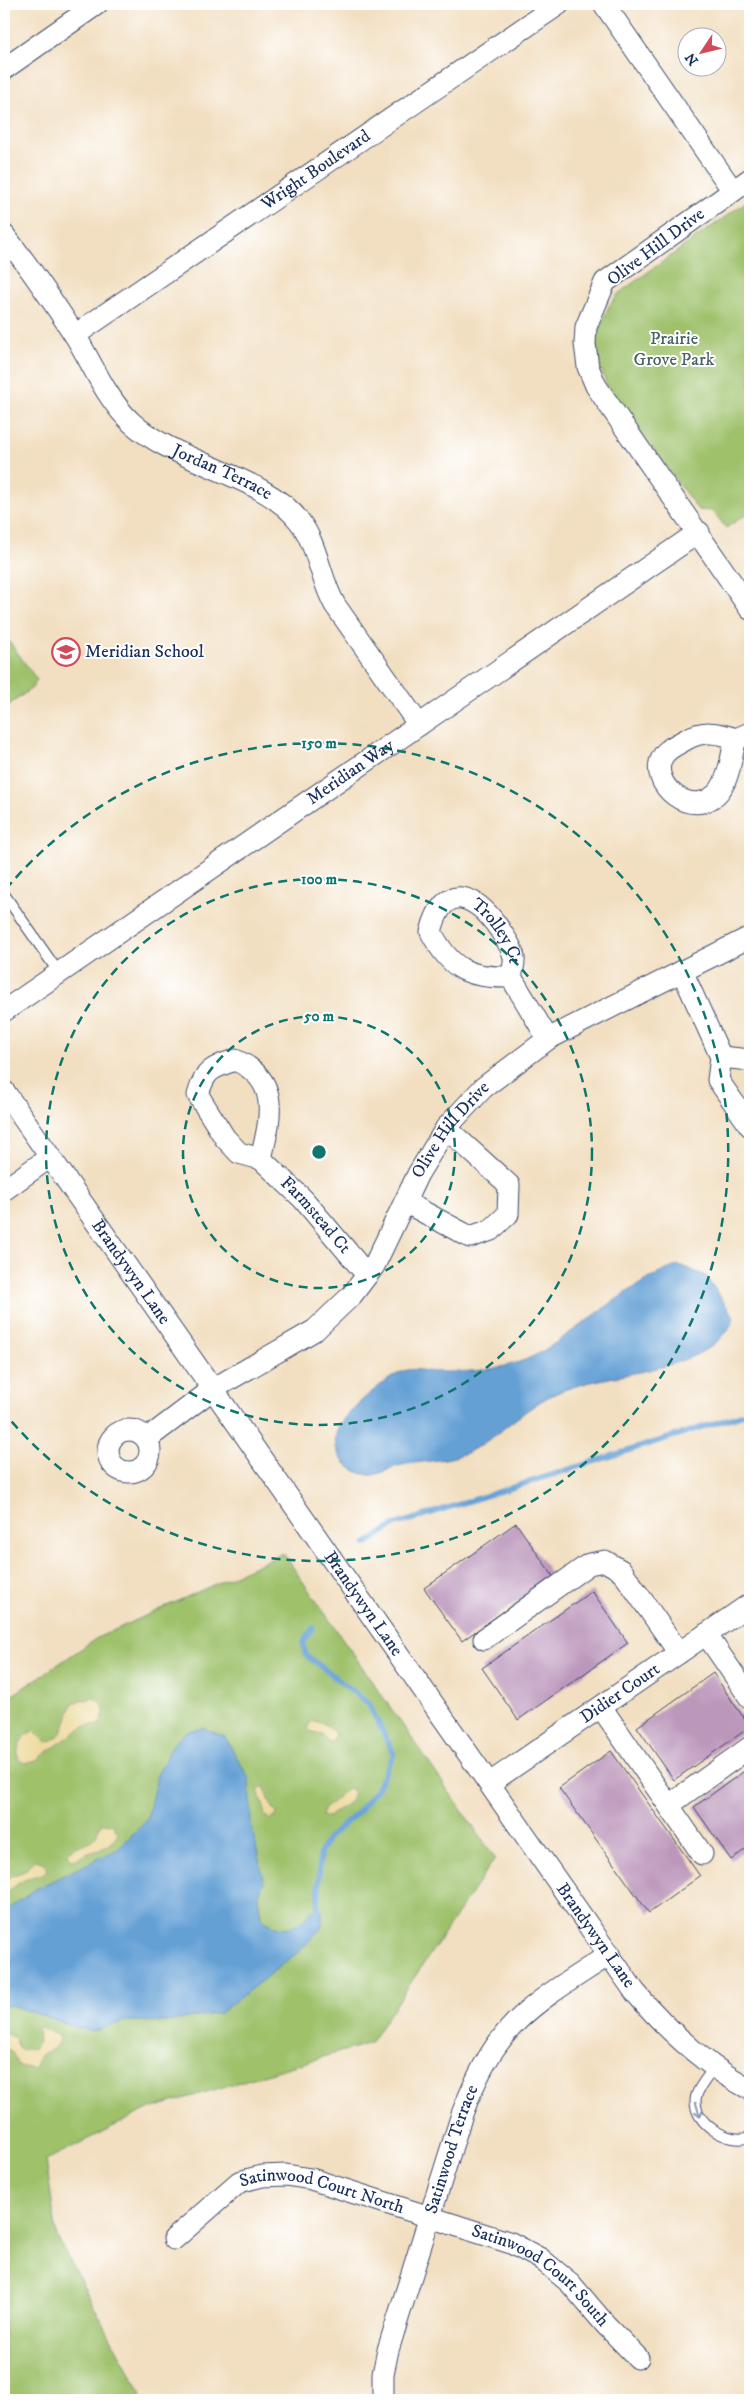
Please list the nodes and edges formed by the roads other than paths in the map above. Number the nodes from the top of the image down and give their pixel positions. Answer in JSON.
{"nodes":[{"id":1,"x":97,"y":4,"type":"edge"},
{"id":2,"x":559,"y":4,"type":"edge"},
{"id":3,"x":604,"y":4,"type":"edge"},
{"id":4,"x":4,"y":69,"type":"edge"},
{"id":5,"x":750,"y":179,"type":"edge"},
{"id":6,"x":733,"y":191,"type":"junction"},
{"id":7,"x":4,"y":235,"type":"edge"},
{"id":8,"x":75,"y":335,"type":"junction"},
{"id":9,"x":699,"y":532,"type":"junction"},
{"id":10,"x":750,"y":609,"type":"edge"},
{"id":11,"x":419,"y":725,"type":"junction"},
{"id":12,"x":4,"y":894,"type":"edge"},
{"id":13,"x":750,"y":937,"type":"edge"},
{"id":14,"x":682,"y":971,"type":"junction"},
{"id":15,"x":59,"y":973,"type":"junction"},
{"id":16,"x":510,"y":977,"type":"dead end"},
{"id":17,"x":4,"y":1011,"type":"edge"},
{"id":18,"x":548,"y":1039,"type":"junction"},
{"id":19,"x":722,"y":1057,"type":"junction"},
{"id":20,"x":750,"y":1060,"type":"edge"},
{"id":21,"x":4,"y":1091,"type":"edge"},
{"id":22,"x":750,"y":1126,"type":"edge"},
{"id":23,"x":446,"y":1128,"type":"junction"},
{"id":24,"x":50,"y":1157,"type":"junction"},
{"id":25,"x":261,"y":1159,"type":"dead end"},
{"id":26,"x":4,"y":1190,"type":"edge"},
{"id":27,"x":405,"y":1202,"type":"junction"},
{"id":28,"x":367,"y":1275,"type":"junction"},
{"id":29,"x":213,"y":1389,"type":"junction"},
{"id":30,"x":146,"y":1439,"type":"dead end"},
{"id":31,"x":750,"y":1604,"type":"edge"},
{"id":32,"x":706,"y":1634,"type":"junction"},
{"id":33,"x":484,"y":1639,"type":"dead end"},
{"id":34,"x":679,"y":1653,"type":"junction"},
{"id":35,"x":750,"y":1698,"type":"edge"},
{"id":36,"x":601,"y":1706,"type":"junction"},
{"id":37,"x":750,"y":1747,"type":"edge"},
{"id":38,"x":490,"y":1783,"type":"junction"},
{"id":39,"x":669,"y":1805,"type":"junction"},
{"id":40,"x":702,"y":1854,"type":"dead end"},
{"id":41,"x":610,"y":1954,"type":"junction"},
{"id":42,"x":714,"y":2067,"type":"junction"},
{"id":43,"x":750,"y":2089,"type":"edge"},
{"id":44,"x":750,"y":2137,"type":"edge"},
{"id":45,"x":430,"y":2216,"type":"junction"},
{"id":46,"x":174,"y":2238,"type":"dead end"},
{"id":47,"x":638,"y":2358,"type":"dead end"},
{"id":48,"x":383,"y":2400,"type":"edge"}],
"edges":[{"from":1,"to":4,"type":"street"},
{"from":2,"to":8,"type":"street","name":"Wright Boulevard"},
{"from":3,"to":6,"type":"street"},
{"from":5,"to":6,"type":"street","name":"Olive Hill Drive"},
{"from":6,"to":9,"type":"street","name":"Olive Hill Drive"},
{"from":7,"to":8,"type":"street","name":"Jordan Terrace"},
{"from":8,"to":11,"type":"street","name":"Jordan Terrace"},
{"from":9,"to":10,"type":"street","name":"Olive Hill Drive"},
{"from":9,"to":11,"type":"street","name":"Meridian Way"},
{"from":11,"to":15,"type":"street","name":"Meridian Way"},
{"from":12,"to":15,"type":"lane"},
{"from":13,"to":14,"type":"street","name":"Olive Hill Drive"},
{"from":14,"to":18,"type":"street","name":"Olive Hill Drive"},
{"from":14,"to":19,"type":"street"},
{"from":15,"to":17,"type":"street","name":"Meridian Way"},
{"from":16,"to":18,"type":"street","name":"Trolley Ct"},
{"from":18,"to":23,"type":"street","name":"Olive Hill Drive"},
{"from":19,"to":20,"type":"street"},
{"from":19,"to":22,"type":"street"},
{"from":21,"to":24,"type":"street","name":"Brandywyn Lane"},
{"from":23,"to":27,"type":"street","name":"Olive Hill Drive"},
{"from":23,"to":27,"type":"street"},
{"from":24,"to":26,"type":"street"},
{"from":24,"to":29,"type":"street","name":"Brandywyn Lane"},
{"from":25,"to":28,"type":"street","name":"Farmstead Ct"},
{"from":27,"to":28,"type":"street","name":"Olive Hill Drive"},
{"from":28,"to":29,"type":"street","name":"Olive Hill Drive"},
{"from":29,"to":30,"type":"street","name":"Olive Hill Drive"},
{"from":29,"to":38,"type":"street","name":"Brandywyn Lane"},
{"from":31,"to":32,"type":"street","name":"Didier Court"},
{"from":32,"to":34,"type":"street","name":"Didier Court"},
{"from":32,"to":35,"type":"street"},
{"from":33,"to":34,"type":"street"},
{"from":34,"to":36,"type":"street","name":"Didier Court"},
{"from":36,"to":38,"type":"street","name":"Didier Court"},
{"from":36,"to":39,"type":"street"},
{"from":37,"to":39,"type":"street"},
{"from":38,"to":41,"type":"street","name":"Brandywyn Lane"},
{"from":39,"to":40,"type":"street"},
{"from":41,"to":42,"type":"street","name":"Brandywyn Lane"},
{"from":41,"to":45,"type":"street","name":"Satinwood Terrace"},
{"from":42,"to":43,"type":"street","name":"Brandywyn Lane"},
{"from":42,"to":44,"type":"lane","one_way":true},
{"from":45,"to":46,"type":"street","name":"Satinwood Court North"},
{"from":45,"to":47,"type":"street","name":"Satinwood Court South"},
{"from":45,"to":48,"type":"street","name":"Satinwood Terrace"}]}
